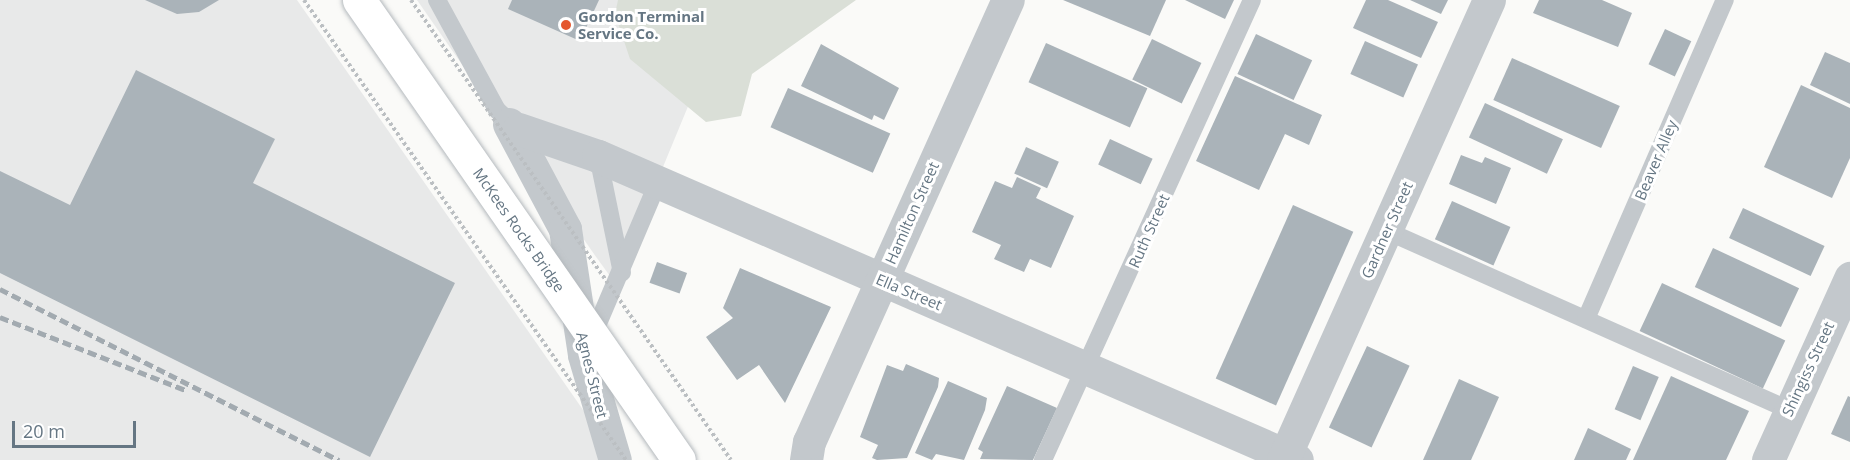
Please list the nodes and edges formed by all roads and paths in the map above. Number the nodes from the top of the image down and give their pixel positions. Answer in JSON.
{"nodes":[{"id":1,"x":304,"y":0,"type":"edge"},
{"id":2,"x":359,"y":0,"type":"edge"},
{"id":3,"x":411,"y":0,"type":"edge"},
{"id":4,"x":437,"y":0,"type":"edge"},
{"id":5,"x":1008,"y":0,"type":"edge"},
{"id":6,"x":1252,"y":0,"type":"edge"},
{"id":7,"x":1489,"y":0,"type":"edge"},
{"id":8,"x":1725,"y":0,"type":"edge"},
{"id":9,"x":514,"y":127,"type":"junction"},
{"id":10,"x":598,"y":156,"type":"junction"},
{"id":11,"x":658,"y":182,"type":"junction"},
{"id":12,"x":1387,"y":231,"type":"junction"},
{"id":13,"x":622,"y":273,"type":"junction"},
{"id":14,"x":1850,"y":278,"type":"edge"},
{"id":15,"x":882,"y":280,"type":"junction"},
{"id":16,"x":1586,"y":319,"type":"junction"},
{"id":17,"x":584,"y":355,"type":"junction"},
{"id":18,"x":1087,"y":369,"type":"junction"},
{"id":19,"x":1789,"y":410,"type":"junction"},
{"id":20,"x":1289,"y":458,"type":"edge"},
{"id":21,"x":615,"y":460,"type":"edge"},
{"id":22,"x":626,"y":460,"type":"edge"},
{"id":23,"x":679,"y":460,"type":"edge"},
{"id":24,"x":731,"y":460,"type":"edge"},
{"id":25,"x":806,"y":460,"type":"edge"},
{"id":26,"x":1043,"y":460,"type":"edge"},
{"id":27,"x":1768,"y":460,"type":"edge"}],
"edges":[{"from":1,"to":22,"type":"path","bridge":true},
{"from":2,"to":23,"type":"main road","name":"McKees Rocks Bridge","bridge":true},
{"from":3,"to":24,"type":"path","bridge":true},
{"from":4,"to":9,"type":"lane"},
{"from":5,"to":15,"type":"street","name":"Hamilton Street"},
{"from":6,"to":18,"type":"lane","name":"Ruth Street"},
{"from":7,"to":12,"type":"street","name":"Gardner Street"},
{"from":8,"to":16,"type":"lane","name":"Beaver Alley"},
{"from":9,"to":10,"type":"street","name":"Ella Street"},
{"from":9,"to":17,"type":"street","name":"Agnes Street"},
{"from":10,"to":11,"type":"street","name":"Ella Street"},
{"from":10,"to":13,"type":"lane"},
{"from":11,"to":13,"type":"lane"},
{"from":11,"to":15,"type":"street","name":"Ella Street"},
{"from":12,"to":16,"type":"lane"},
{"from":12,"to":20,"type":"street","name":"Gardner Street"},
{"from":13,"to":17,"type":"lane"},
{"from":14,"to":19,"type":"street","name":"Shingiss Street"},
{"from":15,"to":18,"type":"street","name":"Ella Street"},
{"from":15,"to":25,"type":"street","name":"Hamilton Street"},
{"from":16,"to":19,"type":"lane"},
{"from":17,"to":21,"type":"street","name":"Agnes Street"},
{"from":18,"to":20,"type":"street","name":"Ella Street"},
{"from":18,"to":26,"type":"lane","name":"Ruth Street"},
{"from":19,"to":27,"type":"street","name":"Shingiss Street"}]}
